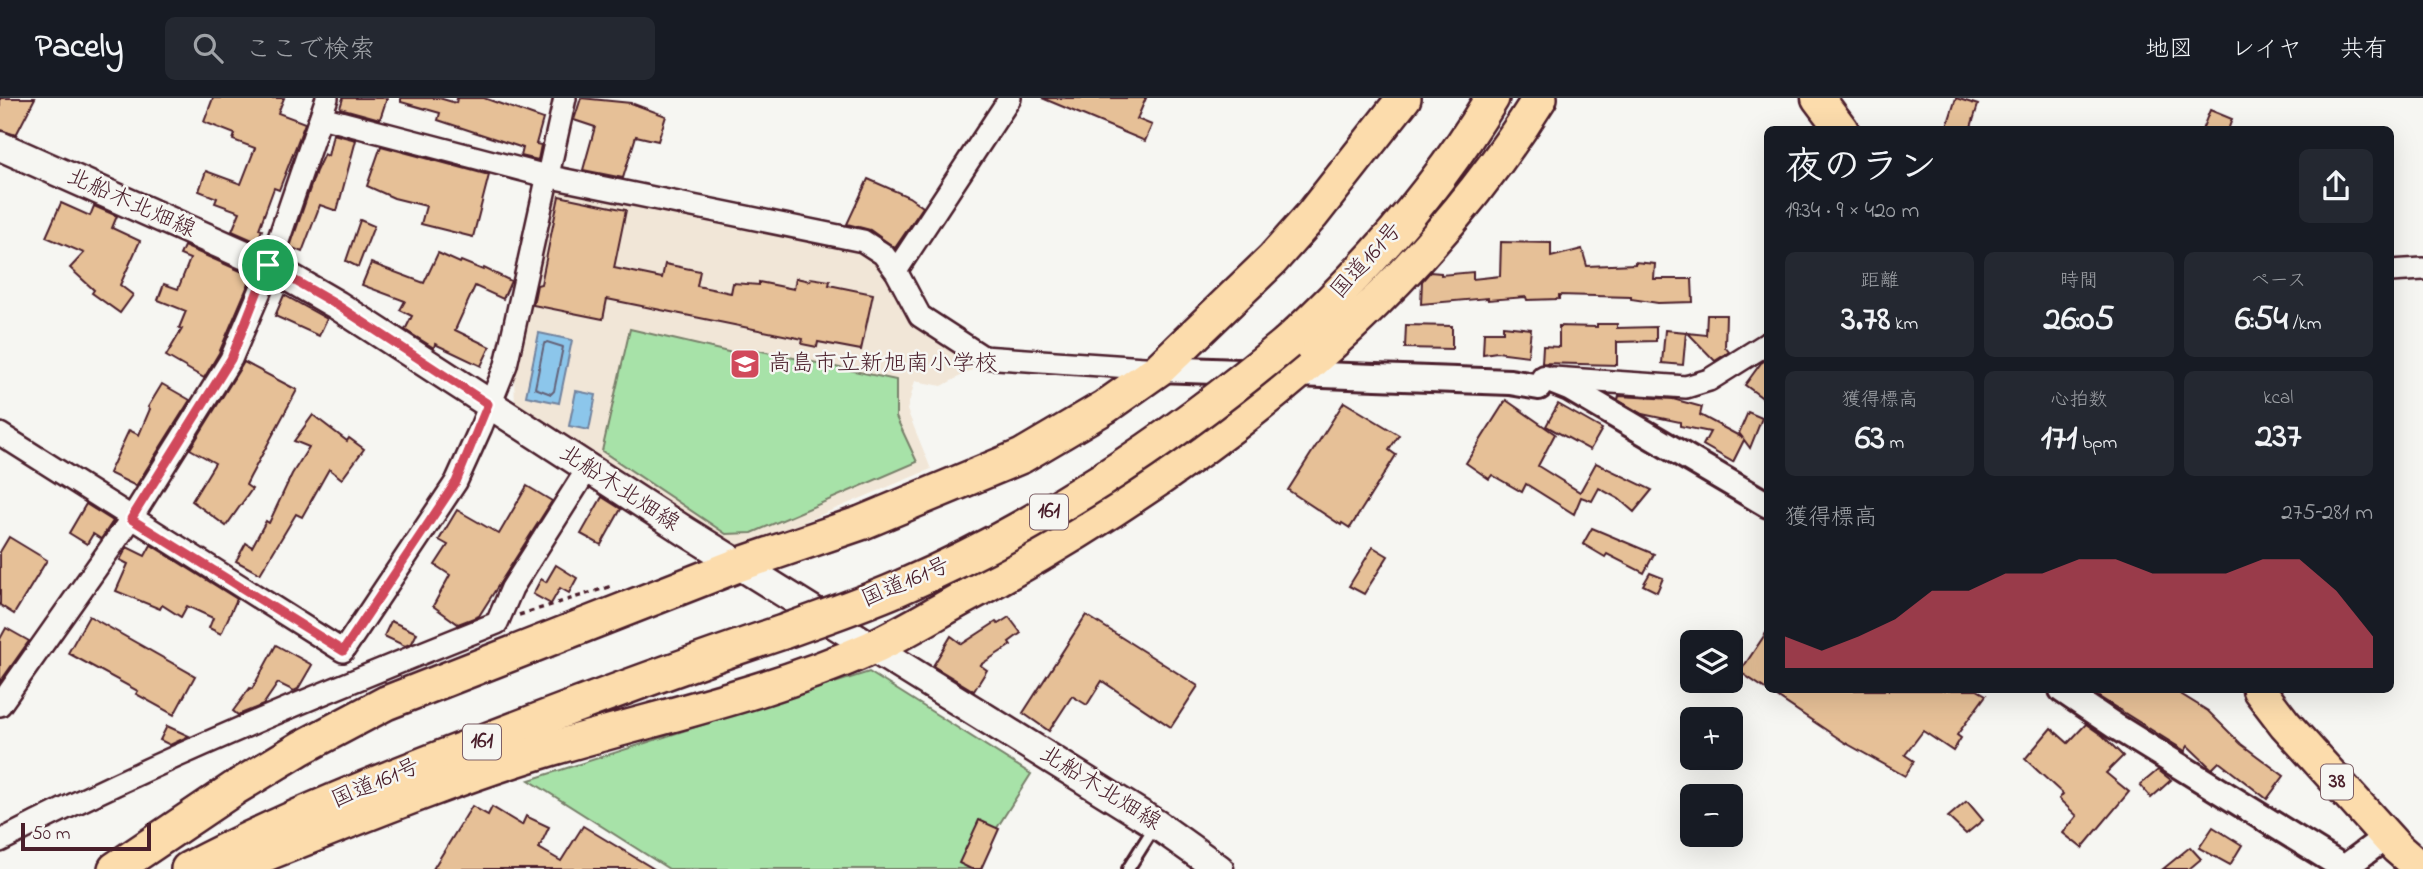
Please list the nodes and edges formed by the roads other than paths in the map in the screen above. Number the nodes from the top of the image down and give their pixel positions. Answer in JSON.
{"nodes":[{"id":1,"x":565,"y":98,"type":"edge"},
{"id":2,"x":1010,"y":98,"type":"edge"},
{"id":3,"x":1404,"y":98,"type":"edge"},
{"id":4,"x":1492,"y":98,"type":"edge"},
{"id":5,"x":1540,"y":98,"type":"edge"},
{"id":6,"x":1818,"y":98,"type":"edge"},
{"id":7,"x":324,"y":107,"type":"edge"},
{"id":8,"x":1839,"y":126,"type":"edge"},
{"id":9,"x":0,"y":146,"type":"edge"},
{"id":10,"x":546,"y":176,"type":"junction"},
{"id":11,"x":268,"y":265,"type":"junction"},
{"id":12,"x":2423,"y":269,"type":"edge"},
{"id":13,"x":896,"y":271,"type":"junction"},
{"id":14,"x":2394,"y":271,"type":"edge"},
{"id":15,"x":1764,"y":346,"type":"edge"},
{"id":16,"x":1293,"y":358,"type":"junction"},
{"id":17,"x":1159,"y":369,"type":"junction"},
{"id":18,"x":1544,"y":378,"type":"junction"},
{"id":19,"x":488,"y":404,"type":"junction"},
{"id":20,"x":0,"y":435,"type":"edge"},
{"id":21,"x":588,"y":468,"type":"junction"},
{"id":22,"x":1764,"y":503,"type":"edge"},
{"id":23,"x":131,"y":519,"type":"junction"},
{"id":24,"x":738,"y":565,"type":"junction"},
{"id":25,"x":872,"y":648,"type":"junction"},
{"id":26,"x":2066,"y":693,"type":"edge"},
{"id":27,"x":2261,"y":693,"type":"edge"},
{"id":28,"x":0,"y":705,"type":"edge"},
{"id":29,"x":1156,"y":824,"type":"junction"},
{"id":30,"x":2387,"y":836,"type":"junction"},
{"id":31,"x":0,"y":841,"type":"edge"},
{"id":32,"x":115,"y":869,"type":"edge"},
{"id":33,"x":188,"y":869,"type":"edge"},
{"id":34,"x":227,"y":869,"type":"edge"},
{"id":35,"x":1128,"y":869,"type":"edge"},
{"id":36,"x":1219,"y":869,"type":"edge"},
{"id":37,"x":2421,"y":869,"type":"edge"}],
"edges":[{"from":1,"to":10,"type":"street"},
{"from":2,"to":13,"type":"street"},
{"from":3,"to":17,"type":"highway"},
{"from":4,"to":16,"type":"highway","name":"国道161号","number":"161"},
{"from":5,"to":16,"type":"highway"},
{"from":6,"to":8,"type":"main road"},
{"from":7,"to":10,"type":"street"},
{"from":7,"to":11,"type":"street"},
{"from":9,"to":11,"type":"main road","name":"北船木北畑線"},
{"from":10,"to":13,"type":"street"},
{"from":10,"to":19,"type":"street"},
{"from":11,"to":19,"type":"main road","name":"北船木北畑線"},
{"from":11,"to":23,"type":"street"},
{"from":12,"to":14,"type":"street"},
{"from":13,"to":17,"type":"street"},
{"from":15,"to":18,"type":"street"},
{"from":16,"to":17,"type":"street"},
{"from":16,"to":18,"type":"street"},
{"from":16,"to":25,"type":"highway"},
{"from":16,"to":33,"type":"highway","name":"国道161号","number":"161","bridge":true},
{"from":17,"to":24,"type":"highway"},
{"from":18,"to":22,"type":"street"},
{"from":19,"to":21,"type":"main road","name":"北船木北畑線"},
{"from":19,"to":23,"type":"street"},
{"from":20,"to":23,"type":"street"},
{"from":21,"to":24,"type":"main road","name":"北船木北畑線"},
{"from":21,"to":31,"type":"street"},
{"from":23,"to":28,"type":"street"},
{"from":24,"to":25,"type":"main road","name":"北船木北畑線"},
{"from":24,"to":32,"type":"highway"},
{"from":25,"to":29,"type":"main road","name":"北船木北畑線"},
{"from":25,"to":34,"type":"highway"},
{"from":26,"to":30,"type":"street"},
{"from":27,"to":30,"type":"main road","number":"38"},
{"from":29,"to":35,"type":"lane"},
{"from":29,"to":36,"type":"main road","name":"北船木北畑線"},
{"from":30,"to":37,"type":"main road","number":"38"}]}
